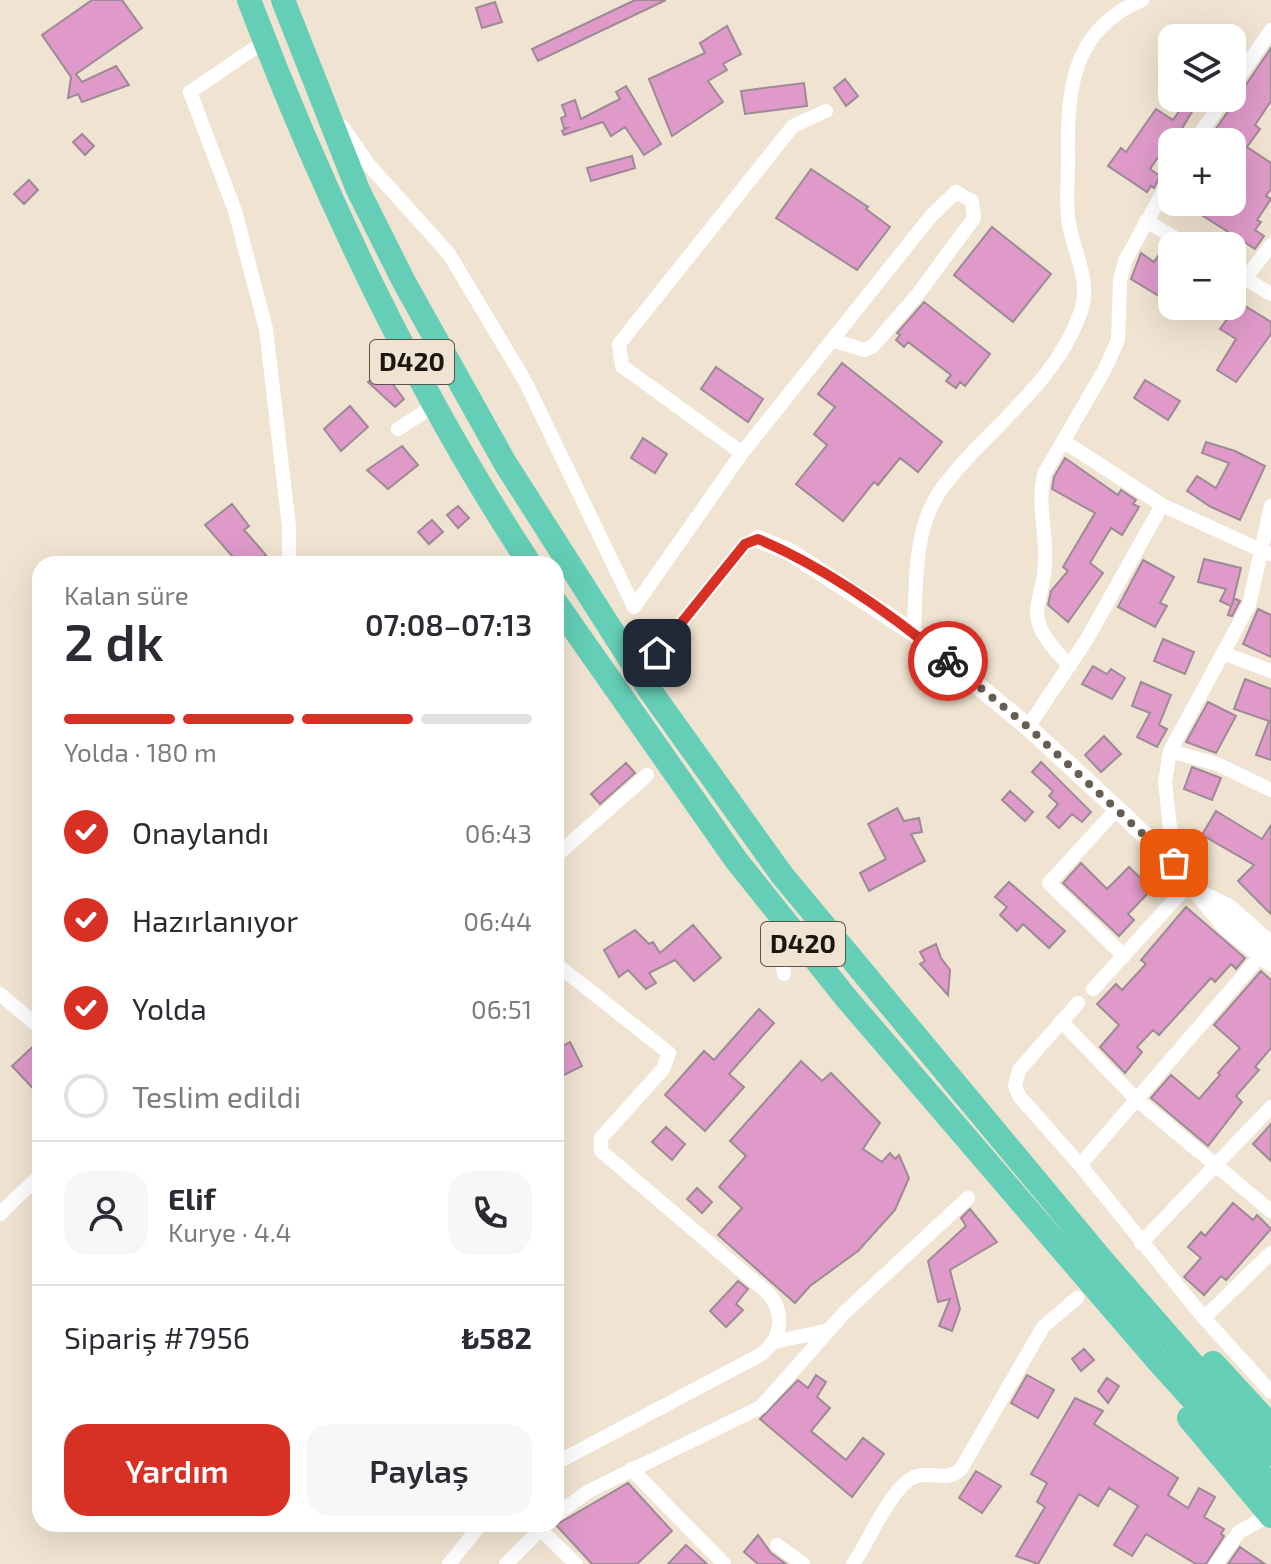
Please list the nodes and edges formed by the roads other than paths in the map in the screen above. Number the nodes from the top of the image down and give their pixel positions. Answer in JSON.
{"nodes":[{"id":1,"x":249,"y":0,"type":"edge"},
{"id":2,"x":283,"y":0,"type":"edge"},
{"id":3,"x":1142,"y":0,"type":"edge"},
{"id":4,"x":1271,"y":30,"type":"edge"},
{"id":5,"x":265,"y":41,"type":"junction"},
{"id":6,"x":1246,"y":67,"type":"edge"},
{"id":7,"x":319,"y":93,"type":"junction"},
{"id":8,"x":826,"y":111,"type":"dead end"},
{"id":9,"x":1158,"y":200,"type":"edge"},
{"id":10,"x":1146,"y":221,"type":"junction"},
{"id":11,"x":1165,"y":232,"type":"edge"},
{"id":12,"x":1271,"y":245,"type":"edge"},
{"id":13,"x":1246,"y":268,"type":"edge"},
{"id":14,"x":1246,"y":279,"type":"edge"},
{"id":15,"x":1271,"y":294,"type":"edge"},
{"id":16,"x":834,"y":341,"type":"junction"},
{"id":17,"x":435,"y":405,"type":"junction"},
{"id":18,"x":398,"y":429,"type":"dead end"},
{"id":19,"x":1063,"y":441,"type":"junction"},
{"id":20,"x":742,"y":453,"type":"junction"},
{"id":21,"x":1162,"y":505,"type":"junction"},
{"id":22,"x":1271,"y":506,"type":"edge"},
{"id":23,"x":758,"y":539,"type":"joint"},
{"id":24,"x":1267,"y":553,"type":"edge"},
{"id":25,"x":289,"y":556,"type":"edge"},
{"id":26,"x":525,"y":556,"type":"edge"},
{"id":27,"x":564,"y":615,"type":"edge"},
{"id":28,"x":914,"y":633,"type":"junction"},
{"id":29,"x":657,"y":653,"type":"dead end"},
{"id":30,"x":1225,"y":654,"type":"junction"},
{"id":31,"x":1070,"y":666,"type":"junction"},
{"id":32,"x":1271,"y":671,"type":"edge"},
{"id":33,"x":1028,"y":727,"type":"junction"},
{"id":34,"x":1170,"y":751,"type":"junction"},
{"id":35,"x":647,"y":775,"type":"dead end"},
{"id":36,"x":1271,"y":790,"type":"edge"},
{"id":37,"x":1117,"y":809,"type":"junction"},
{"id":38,"x":564,"y":849,"type":"edge"},
{"id":39,"x":1174,"y":863,"type":"junction"},
{"id":40,"x":1197,"y":888,"type":"junction"},
{"id":41,"x":775,"y":908,"type":"junction"},
{"id":42,"x":1269,"y":950,"type":"edge"},
{"id":43,"x":1124,"y":956,"type":"junction"},
{"id":44,"x":564,"y":970,"type":"edge"},
{"id":45,"x":784,"y":974,"type":"dead end"},
{"id":46,"x":1093,"y":989,"type":"dead end"},
{"id":47,"x":0,"y":994,"type":"edge"},
{"id":48,"x":1078,"y":1003,"type":"dead end"},
{"id":49,"x":32,"y":1021,"type":"edge"},
{"id":50,"x":1061,"y":1021,"type":"junction"},
{"id":51,"x":1136,"y":1099,"type":"junction"},
{"id":52,"x":1271,"y":1107,"type":"edge"},
{"id":53,"x":1216,"y":1163,"type":"junction"},
{"id":54,"x":1080,"y":1165,"type":"junction"},
{"id":55,"x":32,"y":1183,"type":"edge"},
{"id":56,"x":968,"y":1198,"type":"dead end"},
{"id":57,"x":1271,"y":1211,"type":"edge"},
{"id":58,"x":0,"y":1214,"type":"edge"},
{"id":59,"x":1141,"y":1243,"type":"junction"},
{"id":60,"x":1271,"y":1253,"type":"edge"},
{"id":61,"x":1102,"y":1260,"type":"junction"},
{"id":62,"x":1077,"y":1265,"type":"junction"},
{"id":63,"x":1077,"y":1298,"type":"dead end"},
{"id":64,"x":1204,"y":1318,"type":"junction"},
{"id":65,"x":829,"y":1330,"type":"junction"},
{"id":66,"x":774,"y":1342,"type":"junction"},
{"id":67,"x":1268,"y":1408,"type":"edge"},
{"id":68,"x":1271,"y":1454,"type":"edge"},
{"id":69,"x":564,"y":1459,"type":"edge"},
{"id":70,"x":631,"y":1469,"type":"junction"},
{"id":71,"x":1269,"y":1483,"type":"edge"},
{"id":72,"x":564,"y":1509,"type":"edge"},
{"id":73,"x":1271,"y":1516,"type":"edge"},
{"id":74,"x":475,"y":1532,"type":"edge"},
{"id":75,"x":538,"y":1532,"type":"edge"},
{"id":76,"x":547,"y":1532,"type":"edge"},
{"id":77,"x":777,"y":1545,"type":"dead end"},
{"id":78,"x":449,"y":1564,"type":"edge"},
{"id":79,"x":506,"y":1564,"type":"edge"},
{"id":80,"x":576,"y":1564,"type":"edge"},
{"id":81,"x":724,"y":1564,"type":"edge"},
{"id":82,"x":803,"y":1564,"type":"edge"},
{"id":83,"x":853,"y":1564,"type":"edge"},
{"id":84,"x":1216,"y":1564,"type":"edge"}],
"edges":[{"from":1,"to":5,"type":"highway","number":"D420"},
{"from":2,"to":7,"type":"highway","number":"D420"},
{"from":3,"to":28,"type":"street"},
{"from":4,"to":6,"type":"street"},
{"from":5,"to":17,"type":"highway","number":"D420"},
{"from":5,"to":25,"type":"street"},
{"from":7,"to":20,"type":"street","number":"D420"},
{"from":7,"to":61,"type":"highway","number":"D420"},
{"from":8,"to":20,"type":"street"},
{"from":9,"to":10,"type":"street"},
{"from":10,"to":11,"type":"street"},
{"from":10,"to":19,"type":"street"},
{"from":12,"to":13,"type":"street"},
{"from":14,"to":15,"type":"street"},
{"from":16,"to":16,"type":"street"},
{"from":16,"to":20,"type":"street"},
{"from":17,"to":18,"type":"street"},
{"from":17,"to":26,"type":"highway","number":"D420"},
{"from":19,"to":21,"type":"street"},
{"from":19,"to":31,"type":"street"},
{"from":21,"to":24,"type":"street"},
{"from":21,"to":31,"type":"street"},
{"from":22,"to":24,"type":"street"},
{"from":23,"to":28,"type":"street"},
{"from":23,"to":29,"type":"street"},
{"from":24,"to":30,"type":"street"},
{"from":27,"to":41,"type":"highway","number":"D420"},
{"from":28,"to":33,"type":"street"},
{"from":30,"to":32,"type":"street"},
{"from":30,"to":34,"type":"street"},
{"from":31,"to":33,"type":"street"},
{"from":33,"to":37,"type":"street"},
{"from":34,"to":36,"type":"street"},
{"from":34,"to":39,"type":"street"},
{"from":35,"to":38,"type":"street"},
{"from":37,"to":39,"type":"street"},
{"from":37,"to":43,"type":"street"},
{"from":39,"to":40,"type":"street"},
{"from":40,"to":42,"type":"street"},
{"from":40,"to":43,"type":"street"},
{"from":41,"to":45,"type":"street"},
{"from":41,"to":62,"type":"highway","number":"D420"},
{"from":42,"to":51,"type":"street"},
{"from":43,"to":46,"type":"street"},
{"from":44,"to":66,"type":"street"},
{"from":47,"to":49,"type":"street"},
{"from":48,"to":50,"type":"street"},
{"from":50,"to":51,"type":"street"},
{"from":50,"to":54,"type":"street"},
{"from":51,"to":53,"type":"street"},
{"from":51,"to":54,"type":"street"},
{"from":52,"to":53,"type":"street"},
{"from":53,"to":57,"type":"street"},
{"from":53,"to":59,"type":"street"},
{"from":54,"to":59,"type":"street"},
{"from":55,"to":58,"type":"street"},
{"from":56,"to":65,"type":"street"},
{"from":59,"to":64,"type":"street"},
{"from":60,"to":64,"type":"street"},
{"from":61,"to":67,"type":"highway","number":"D420"},
{"from":61,"to":68,"type":"highway"},
{"from":62,"to":71,"type":"highway"},
{"from":62,"to":73,"type":"highway","number":"D420"},
{"from":63,"to":83,"type":"street"},
{"from":64,"to":67,"type":"street"},
{"from":65,"to":66,"type":"street"},
{"from":65,"to":70,"type":"street"},
{"from":66,"to":69,"type":"street"},
{"from":70,"to":72,"type":"street"},
{"from":70,"to":81,"type":"street"},
{"from":73,"to":84,"type":"street"},
{"from":74,"to":78,"type":"street"},
{"from":75,"to":79,"type":"street"},
{"from":76,"to":80,"type":"street"},
{"from":77,"to":82,"type":"street"}]}
